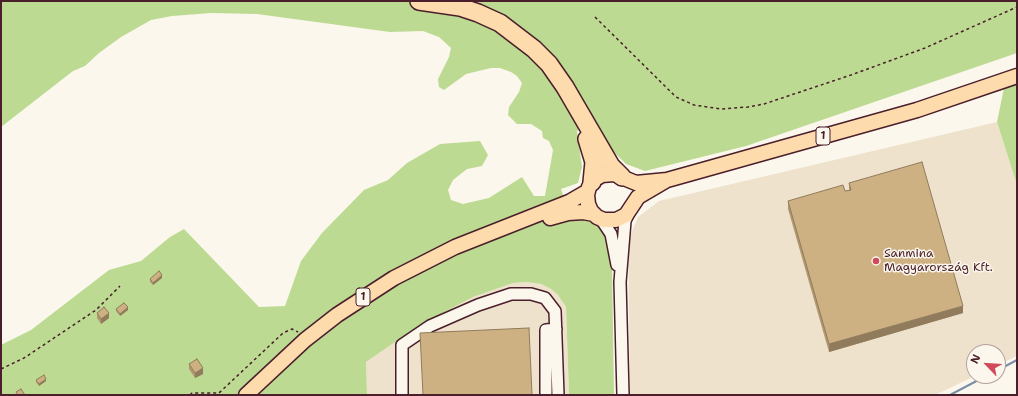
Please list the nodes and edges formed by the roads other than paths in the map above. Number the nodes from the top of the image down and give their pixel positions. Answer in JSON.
{"nodes":[{"id":1,"x":419,"y":1,"type":"edge"},
{"id":2,"x":1017,"y":76,"type":"edge"},
{"id":3,"x":579,"y":114,"type":"junction"},
{"id":4,"x":622,"y":177,"type":"junction"},
{"id":5,"x":667,"y":180,"type":"junction"},
{"id":6,"x":590,"y":187,"type":"junction"},
{"id":7,"x":631,"y":208,"type":"junction"},
{"id":8,"x":598,"y":216,"type":"junction"},
{"id":9,"x":499,"y":231,"type":"junction"},
{"id":10,"x":620,"y":282,"type":"junction"},
{"id":11,"x":556,"y":329,"type":"junction"},
{"id":12,"x":546,"y":393,"type":"dead end"},
{"id":13,"x":246,"y":395,"type":"edge"},
{"id":14,"x":402,"y":395,"type":"edge"},
{"id":15,"x":558,"y":395,"type":"edge"},
{"id":16,"x":623,"y":395,"type":"edge"}],
"edges":[{"from":1,"to":3,"type":"highway"},
{"from":2,"to":5,"type":"main road","number":"1"},
{"from":3,"to":4,"type":"highway"},
{"from":3,"to":6,"type":"highway"},
{"from":4,"to":5,"type":"main road","number":"1"},
{"from":4,"to":6,"type":"main road","number":"1"},
{"from":4,"to":7,"type":"main road"},
{"from":5,"to":7,"type":"main road","number":"1"},
{"from":6,"to":8,"type":"main road"},
{"from":6,"to":9,"type":"main road","number":"1"},
{"from":7,"to":8,"type":"main road","number":"1"},
{"from":7,"to":10,"type":"street"},
{"from":8,"to":9,"type":"main road","number":"1"},
{"from":8,"to":10,"type":"street"},
{"from":9,"to":13,"type":"main road","number":"1"},
{"from":10,"to":16,"type":"street"},
{"from":11,"to":12,"type":"street"},
{"from":11,"to":14,"type":"street"},
{"from":11,"to":15,"type":"street"}]}
